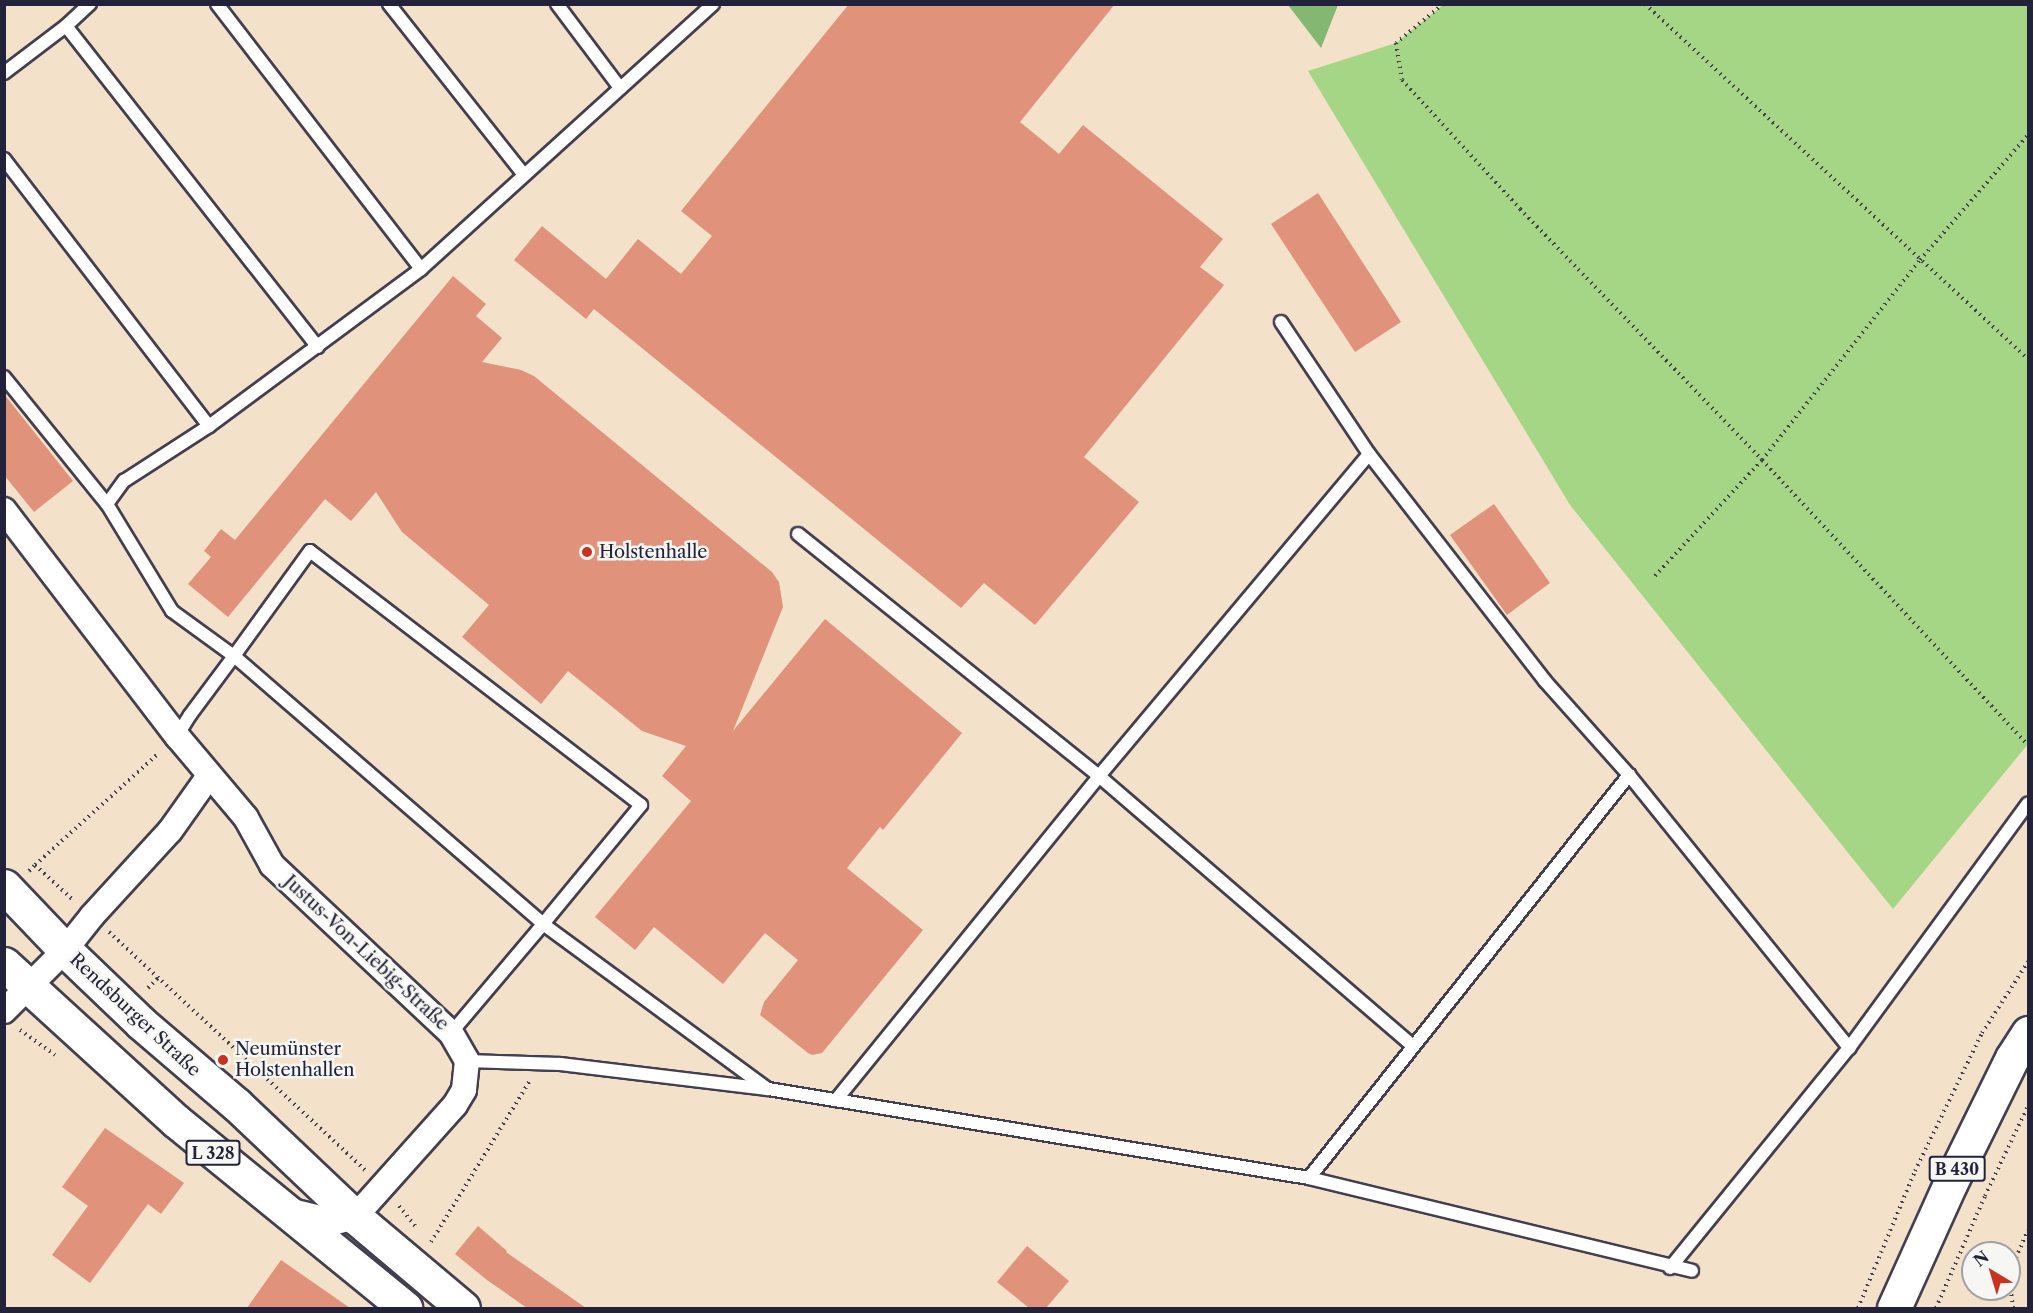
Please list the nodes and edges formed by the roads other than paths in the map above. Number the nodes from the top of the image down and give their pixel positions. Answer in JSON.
{"nodes":[{"id":1,"x":90,"y":4,"type":"edge"},
{"id":2,"x":217,"y":4,"type":"edge"},
{"id":3,"x":388,"y":4,"type":"edge"},
{"id":4,"x":557,"y":4,"type":"edge"},
{"id":5,"x":712,"y":4,"type":"edge"},
{"id":6,"x":66,"y":26,"type":"junction"},
{"id":7,"x":4,"y":73,"type":"edge"},
{"id":8,"x":620,"y":88,"type":"junction"},
{"id":9,"x":4,"y":159,"type":"edge"},
{"id":10,"x":524,"y":175,"type":"junction"},
{"id":11,"x":421,"y":269,"type":"junction"},
{"id":12,"x":1281,"y":322,"type":"dead end"},
{"id":13,"x":318,"y":347,"type":"junction"},
{"id":14,"x":4,"y":377,"type":"edge"},
{"id":15,"x":209,"y":426,"type":"junction"},
{"id":16,"x":1369,"y":454,"type":"junction"},
{"id":17,"x":107,"y":504,"type":"junction"},
{"id":18,"x":4,"y":510,"type":"edge"},
{"id":19,"x":798,"y":534,"type":"dead end"},
{"id":20,"x":234,"y":656,"type":"junction"},
{"id":21,"x":177,"y":736,"type":"junction"},
{"id":22,"x":1629,"y":775,"type":"junction"},
{"id":23,"x":209,"y":776,"type":"junction"},
{"id":24,"x":1099,"y":776,"type":"junction"},
{"id":25,"x":2028,"y":803,"type":"edge"},
{"id":26,"x":4,"y":886,"type":"edge"},
{"id":27,"x":543,"y":924,"type":"junction"},
{"id":28,"x":65,"y":950,"type":"junction"},
{"id":29,"x":4,"y":964,"type":"edge"},
{"id":30,"x":29,"y":989,"type":"junction"},
{"id":31,"x":4,"y":1011,"type":"edge"},
{"id":32,"x":451,"y":1033,"type":"junction"},
{"id":33,"x":2028,"y":1033,"type":"edge"},
{"id":34,"x":1413,"y":1046,"type":"junction"},
{"id":35,"x":1849,"y":1048,"type":"junction"},
{"id":36,"x":467,"y":1061,"type":"junction"},
{"id":37,"x":768,"y":1089,"type":"junction"},
{"id":38,"x":836,"y":1100,"type":"junction"},
{"id":39,"x":1309,"y":1178,"type":"junction"},
{"id":40,"x":278,"y":1207,"type":"junction"},
{"id":41,"x":355,"y":1217,"type":"junction"},
{"id":42,"x":1670,"y":1268,"type":"junction"},
{"id":43,"x":1692,"y":1271,"type":"dead end"},
{"id":44,"x":368,"y":1280,"type":"junction"},
{"id":45,"x":405,"y":1308,"type":"edge"},
{"id":46,"x":463,"y":1308,"type":"edge"},
{"id":47,"x":1894,"y":1308,"type":"edge"}],
"edges":[{"from":1,"to":6,"type":"lane"},
{"from":2,"to":11,"type":"lane"},
{"from":3,"to":10,"type":"lane"},
{"from":4,"to":8,"type":"lane"},
{"from":5,"to":8,"type":"lane"},
{"from":6,"to":7,"type":"lane"},
{"from":6,"to":13,"type":"lane"},
{"from":8,"to":10,"type":"lane"},
{"from":9,"to":15,"type":"lane"},
{"from":10,"to":11,"type":"lane"},
{"from":11,"to":13,"type":"lane"},
{"from":12,"to":16,"type":"lane"},
{"from":13,"to":15,"type":"lane"},
{"from":14,"to":17,"type":"lane"},
{"from":15,"to":17,"type":"lane"},
{"from":16,"to":22,"type":"lane"},
{"from":16,"to":24,"type":"lane"},
{"from":17,"to":20,"type":"lane"},
{"from":18,"to":21,"type":"street","name":"Justus-Von-Liebig-Straße"},
{"from":19,"to":24,"type":"lane"},
{"from":20,"to":21,"type":"lane"},
{"from":20,"to":27,"type":"lane"},
{"from":20,"to":27,"type":"lane"},
{"from":21,"to":23,"type":"street","name":"Justus-Von-Liebig-Straße"},
{"from":22,"to":34,"type":"lane"},
{"from":22,"to":35,"type":"lane"},
{"from":23,"to":28,"type":"street"},
{"from":23,"to":32,"type":"street","name":"Justus-Von-Liebig-Straße"},
{"from":24,"to":34,"type":"lane"},
{"from":24,"to":38,"type":"lane"},
{"from":25,"to":35,"type":"lane"},
{"from":26,"to":28,"type":"main road","number":"L 328"},
{"from":27,"to":32,"type":"lane"},
{"from":27,"to":37,"type":"lane"},
{"from":28,"to":30,"type":"street","name":"Rendsburger Straße"},
{"from":28,"to":41,"type":"main road","name":"Rendsburger Straße","number":"L 328"},
{"from":29,"to":30,"type":"main road","number":"L 328"},
{"from":30,"to":31,"type":"street","name":"Rendsburger Straße"},
{"from":30,"to":40,"type":"main road","number":"L 328"},
{"from":32,"to":36,"type":"street","name":"Justus-Von-Liebig-Straße"},
{"from":33,"to":47,"type":"main road","number":"B 430"},
{"from":34,"to":39,"type":"lane"},
{"from":35,"to":42,"type":"lane"},
{"from":36,"to":37,"type":"lane"},
{"from":36,"to":41,"type":"street"},
{"from":37,"to":38,"type":"lane"},
{"from":38,"to":39,"type":"lane"},
{"from":39,"to":42,"type":"lane"},
{"from":40,"to":41,"type":"street"},
{"from":40,"to":44,"type":"main road","number":"L 328"},
{"from":41,"to":44,"type":"street"},
{"from":41,"to":46,"type":"main road","name":"Rendsburger Straße","number":"L 328"},
{"from":42,"to":43,"type":"lane"},
{"from":44,"to":45,"type":"main road","number":"L 328"}]}
